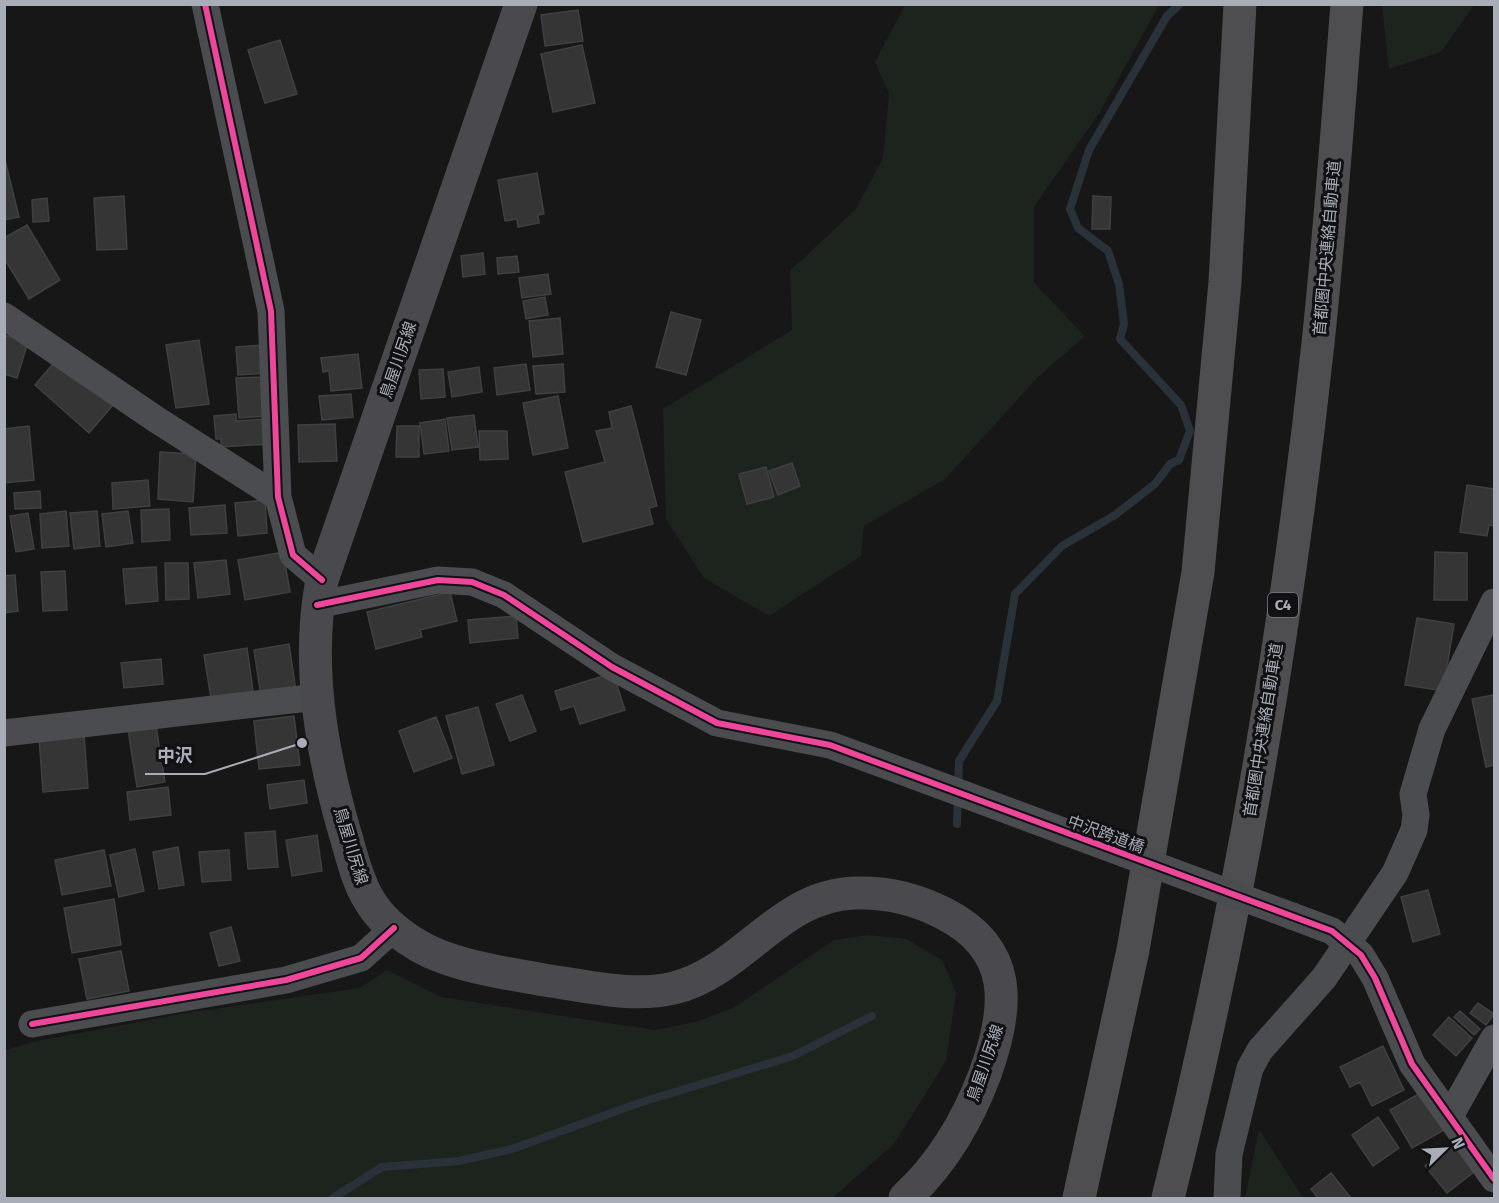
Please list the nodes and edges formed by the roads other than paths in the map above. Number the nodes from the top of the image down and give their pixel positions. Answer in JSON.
{"nodes":[{"id":1,"x":206,"y":4,"type":"edge"},
{"id":2,"x":521,"y":4,"type":"edge"},
{"id":3,"x":1240,"y":4,"type":"edge"},
{"id":4,"x":1347,"y":4,"type":"edge"},
{"id":5,"x":4,"y":316,"type":"edge"},
{"id":6,"x":278,"y":497,"type":"junction"},
{"id":7,"x":320,"y":592,"type":"junction"},
{"id":8,"x":1494,"y":602,"type":"edge"},
{"id":9,"x":317,"y":697,"type":"junction"},
{"id":10,"x":4,"y":733,"type":"edge"},
{"id":11,"x":394,"y":928,"type":"junction"},
{"id":12,"x":1347,"y":942,"type":"junction"},
{"id":13,"x":32,"y":1024,"type":"dead end"},
{"id":14,"x":1494,"y":1038,"type":"edge"},
{"id":15,"x":1450,"y":1116,"type":"junction"},
{"id":16,"x":1494,"y":1179,"type":"edge"},
{"id":17,"x":905,"y":1198,"type":"edge"},
{"id":18,"x":1079,"y":1198,"type":"edge"},
{"id":19,"x":1168,"y":1198,"type":"edge"},
{"id":20,"x":1227,"y":1198,"type":"edge"}],
"edges":[{"from":1,"to":6,"type":"street"},
{"from":2,"to":7,"type":"main road","name":"鳥屋川尻線"},
{"from":3,"to":18,"type":"highway"},
{"from":4,"to":19,"type":"highway","name":"首都圏中央連絡自動車道","number":"C4"},
{"from":5,"to":6,"type":"street"},
{"from":6,"to":7,"type":"street"},
{"from":7,"to":9,"type":"main road","name":"鳥屋川尻線"},
{"from":7,"to":12,"type":"street","name":"中沢跨道橋","bridge":true},
{"from":8,"to":12,"type":"street"},
{"from":9,"to":10,"type":"street"},
{"from":9,"to":11,"type":"main road","name":"鳥屋川尻線"},
{"from":11,"to":13,"type":"street"},
{"from":11,"to":17,"type":"main road","name":"鳥屋川尻線"},
{"from":12,"to":15,"type":"street","name":"中沢跨道橋"},
{"from":12,"to":20,"type":"street"},
{"from":14,"to":15,"type":"street"},
{"from":15,"to":16,"type":"street","name":"中沢跨道橋"}]}
